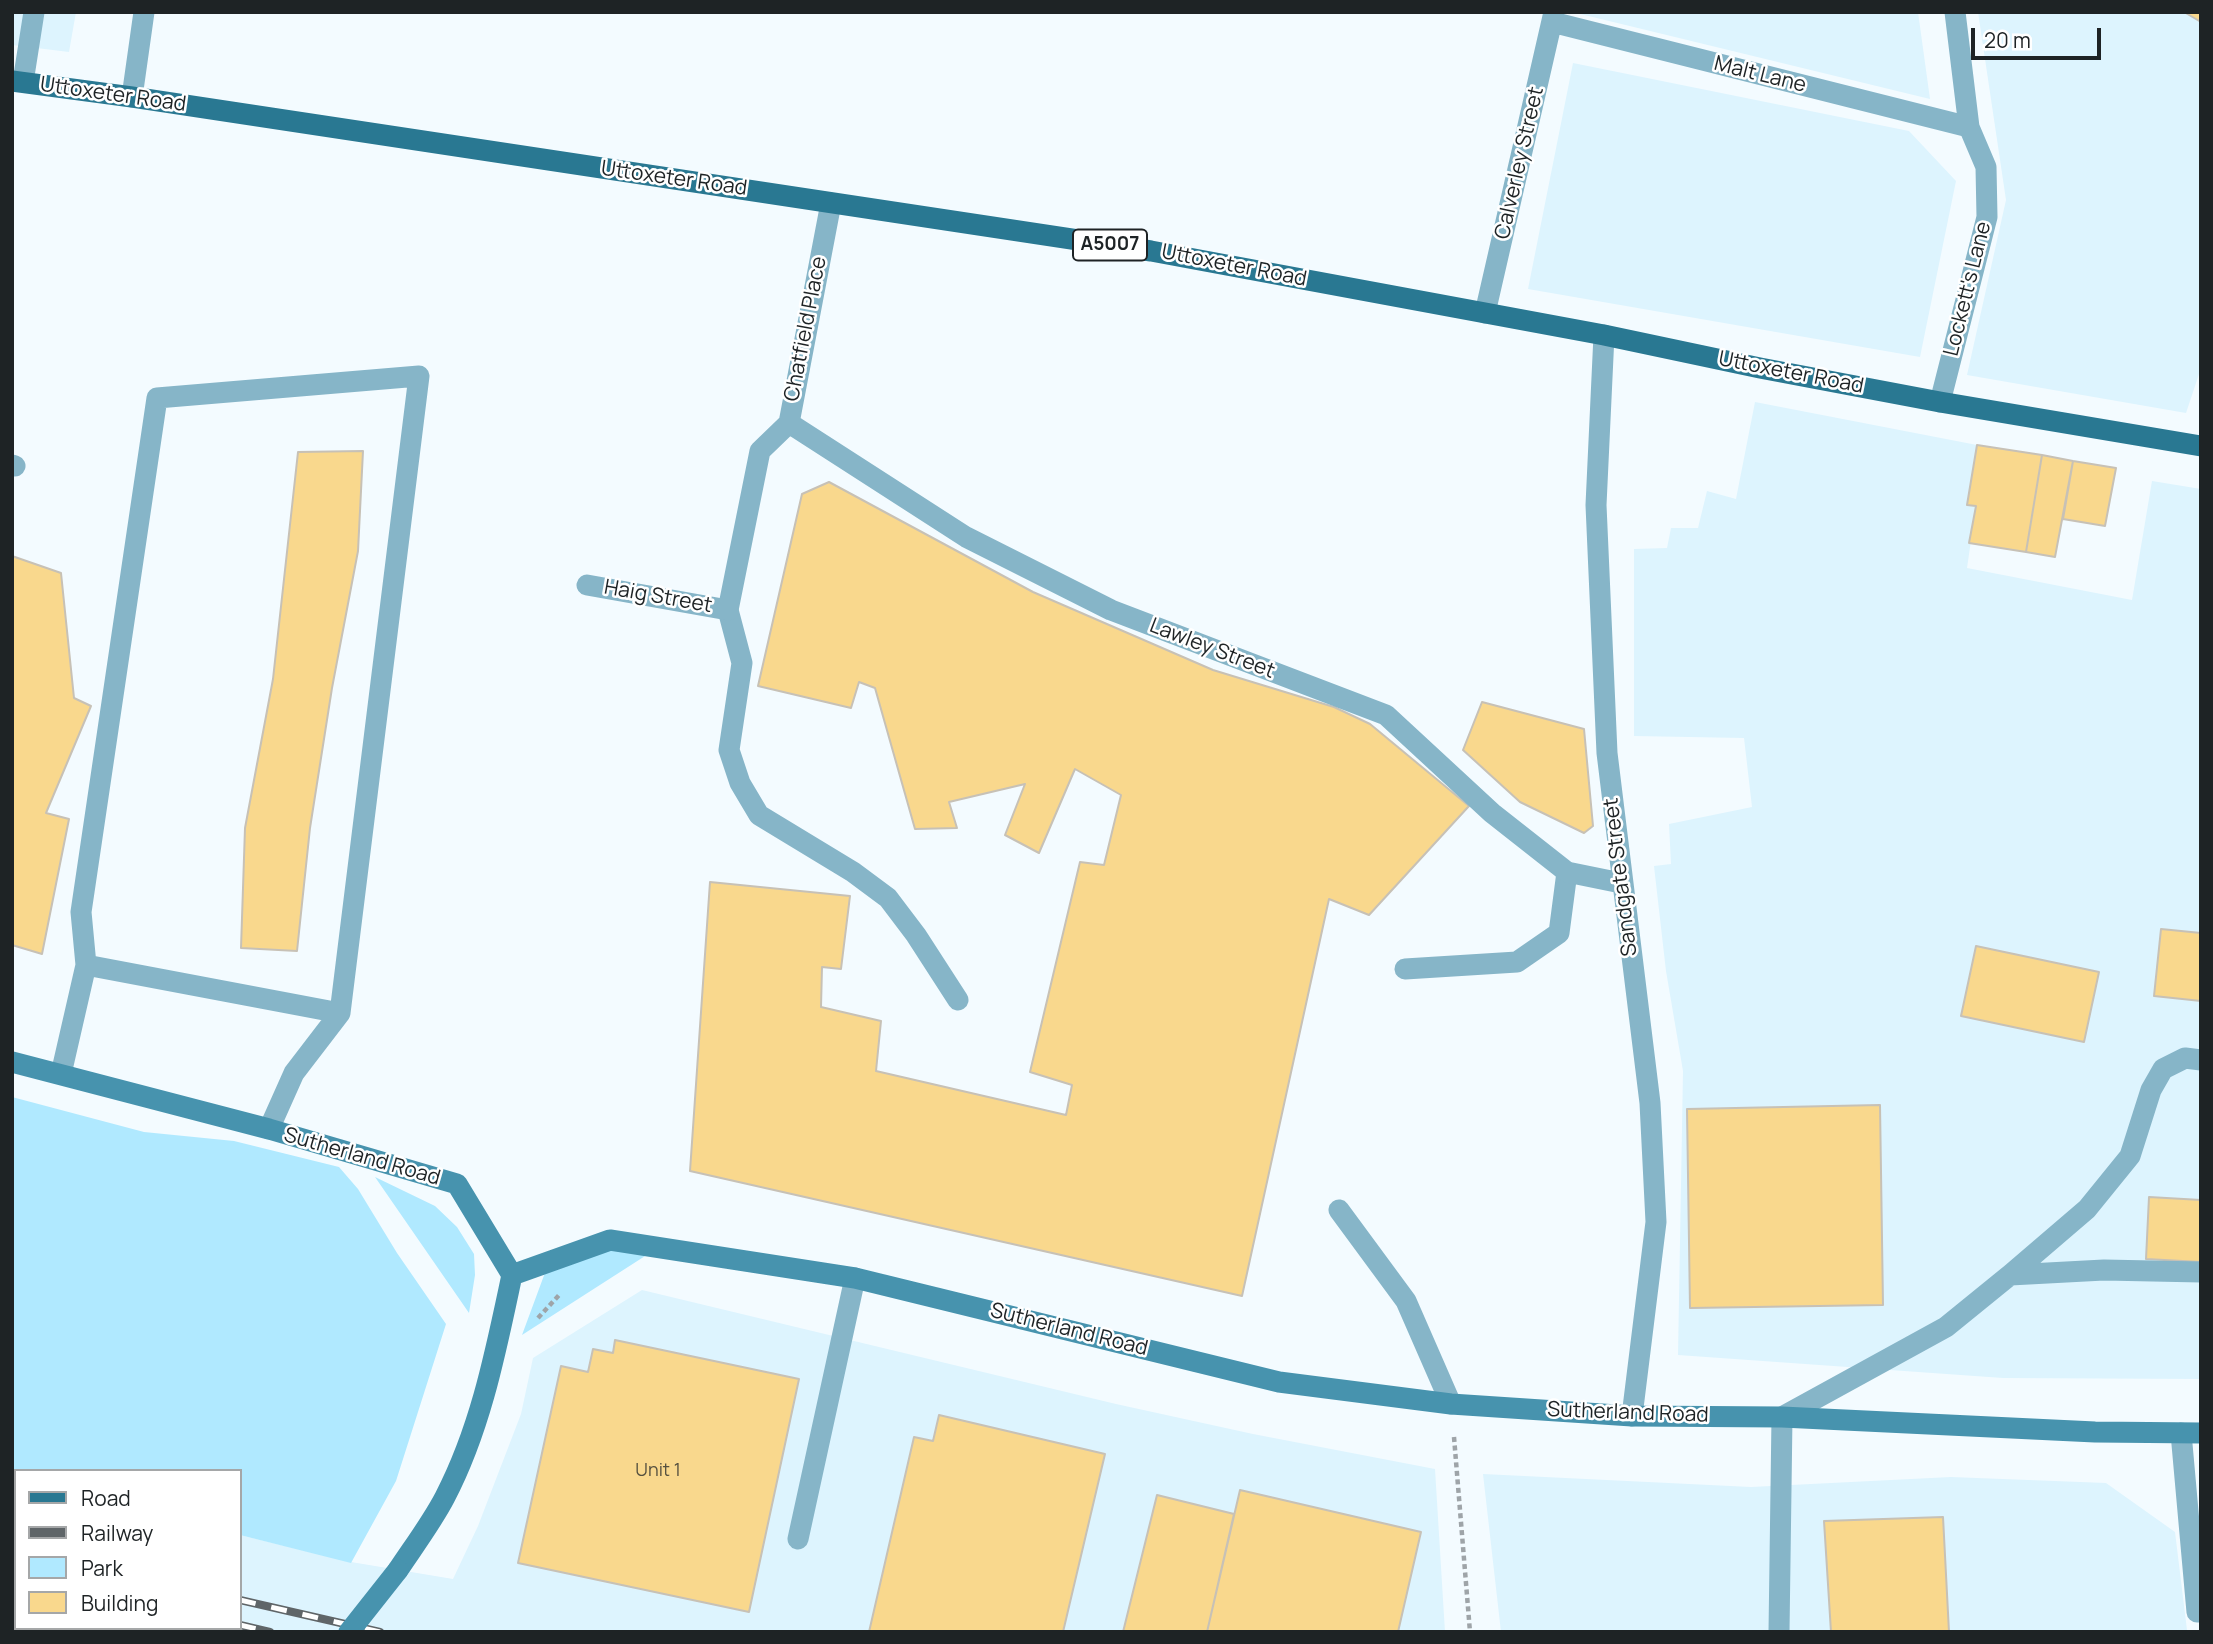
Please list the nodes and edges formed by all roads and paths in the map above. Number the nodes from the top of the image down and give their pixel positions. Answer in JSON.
{"nodes":[{"id":1,"x":34,"y":12,"type":"edge"},
{"id":2,"x":144,"y":12,"type":"edge"},
{"id":3,"x":1955,"y":12,"type":"edge"},
{"id":4,"x":1553,"y":17,"type":"edge"},
{"id":5,"x":18,"y":82,"type":"edge"},
{"id":6,"x":132,"y":97,"type":"junction"},
{"id":7,"x":1969,"y":127,"type":"junction"},
{"id":8,"x":831,"y":202,"type":"junction"},
{"id":9,"x":1485,"y":313,"type":"junction"},
{"id":10,"x":1605,"y":335,"type":"junction"},
{"id":11,"x":1940,"y":402,"type":"junction"},
{"id":12,"x":789,"y":423,"type":"junction"},
{"id":13,"x":2201,"y":446,"type":"edge"},
{"id":14,"x":587,"y":584,"type":"dead end"},
{"id":15,"x":727,"y":610,"type":"junction"},
{"id":16,"x":1567,"y":872,"type":"junction"},
{"id":17,"x":1621,"y":883,"type":"junction"},
{"id":18,"x":86,"y":965,"type":"junction"},
{"id":19,"x":1405,"y":969,"type":"dead end"},
{"id":20,"x":958,"y":1000,"type":"dead end"},
{"id":21,"x":340,"y":1013,"type":"junction"},
{"id":22,"x":2201,"y":1060,"type":"edge"},
{"id":23,"x":12,"y":1062,"type":"edge"},
{"id":24,"x":61,"y":1074,"type":"junction"},
{"id":25,"x":269,"y":1129,"type":"junction"},
{"id":26,"x":1339,"y":1210,"type":"dead end"},
{"id":27,"x":2201,"y":1272,"type":"edge"},
{"id":28,"x":512,"y":1275,"type":"junction"},
{"id":29,"x":2010,"y":1275,"type":"junction"},
{"id":30,"x":855,"y":1278,"type":"junction"},
{"id":31,"x":565,"y":1289,"type":"dead end"},
{"id":32,"x":529,"y":1328,"type":"dead end"},
{"id":33,"x":1451,"y":1404,"type":"junction"},
{"id":34,"x":1632,"y":1416,"type":"junction"},
{"id":35,"x":1782,"y":1417,"type":"junction"},
{"id":36,"x":2191,"y":1433,"type":"edge"},
{"id":37,"x":798,"y":1539,"type":"dead end"},
{"id":38,"x":2201,"y":1612,"type":"edge"},
{"id":39,"x":349,"y":1632,"type":"edge"},
{"id":40,"x":1469,"y":1632,"type":"edge"},
{"id":41,"x":1779,"y":1632,"type":"edge"}],
"edges":[{"from":1,"to":5,"type":"street"},
{"from":2,"to":6,"type":"street"},
{"from":3,"to":7,"type":"street","name":"Lockett's Lane"},
{"from":4,"to":7,"type":"street","name":"Malt Lane"},
{"from":4,"to":9,"type":"street","name":"Calverley Street"},
{"from":5,"to":6,"type":"main road","name":"Uttoxeter Road","number":"A5007"},
{"from":6,"to":8,"type":"main road","name":"Uttoxeter Road","number":"A5007"},
{"from":7,"to":11,"type":"street","name":"Lockett's Lane"},
{"from":8,"to":9,"type":"main road","name":"Uttoxeter Road","number":"A5007"},
{"from":8,"to":12,"type":"street","name":"Chatfield Place"},
{"from":9,"to":10,"type":"main road","name":"Uttoxeter Road","number":"A5007"},
{"from":10,"to":11,"type":"main road","name":"Uttoxeter Road","number":"A5007"},
{"from":10,"to":17,"type":"street","name":"Sandgate Street"},
{"from":11,"to":13,"type":"main road","name":"Uttoxeter Road","number":"A5007"},
{"from":12,"to":15,"type":"street","name":"Chatfield Place"},
{"from":12,"to":16,"type":"street","name":"Lawley Street"},
{"from":14,"to":15,"type":"street","name":"Haig Street"},
{"from":15,"to":20,"type":"street"},
{"from":16,"to":17,"type":"street","name":"Lawley Street"},
{"from":16,"to":19,"type":"street"},
{"from":17,"to":34,"type":"street","name":"Sandgate Street"},
{"from":18,"to":21,"type":"street"},
{"from":18,"to":21,"type":"street"},
{"from":18,"to":24,"type":"street"},
{"from":21,"to":25,"type":"street"},
{"from":22,"to":29,"type":"street"},
{"from":23,"to":24,"type":"street","name":"Sutherland Road"},
{"from":24,"to":25,"type":"street","name":"Sutherland Road"},
{"from":25,"to":28,"type":"street","name":"Sutherland Road"},
{"from":26,"to":33,"type":"street"},
{"from":27,"to":29,"type":"street"},
{"from":28,"to":30,"type":"street","name":"Sutherland Road"},
{"from":28,"to":39,"type":"street","bridge":true},
{"from":29,"to":35,"type":"street"},
{"from":30,"to":33,"type":"street","name":"Sutherland Road"},
{"from":30,"to":37,"type":"street"},
{"from":31,"to":32,"type":"path"},
{"from":33,"to":34,"type":"street","name":"Sutherland Road"},
{"from":33,"to":40,"type":"path"},
{"from":34,"to":35,"type":"street","name":"Sutherland Road"},
{"from":35,"to":36,"type":"street","name":"Sutherland Road"},
{"from":35,"to":41,"type":"street"},
{"from":36,"to":38,"type":"street"}]}
